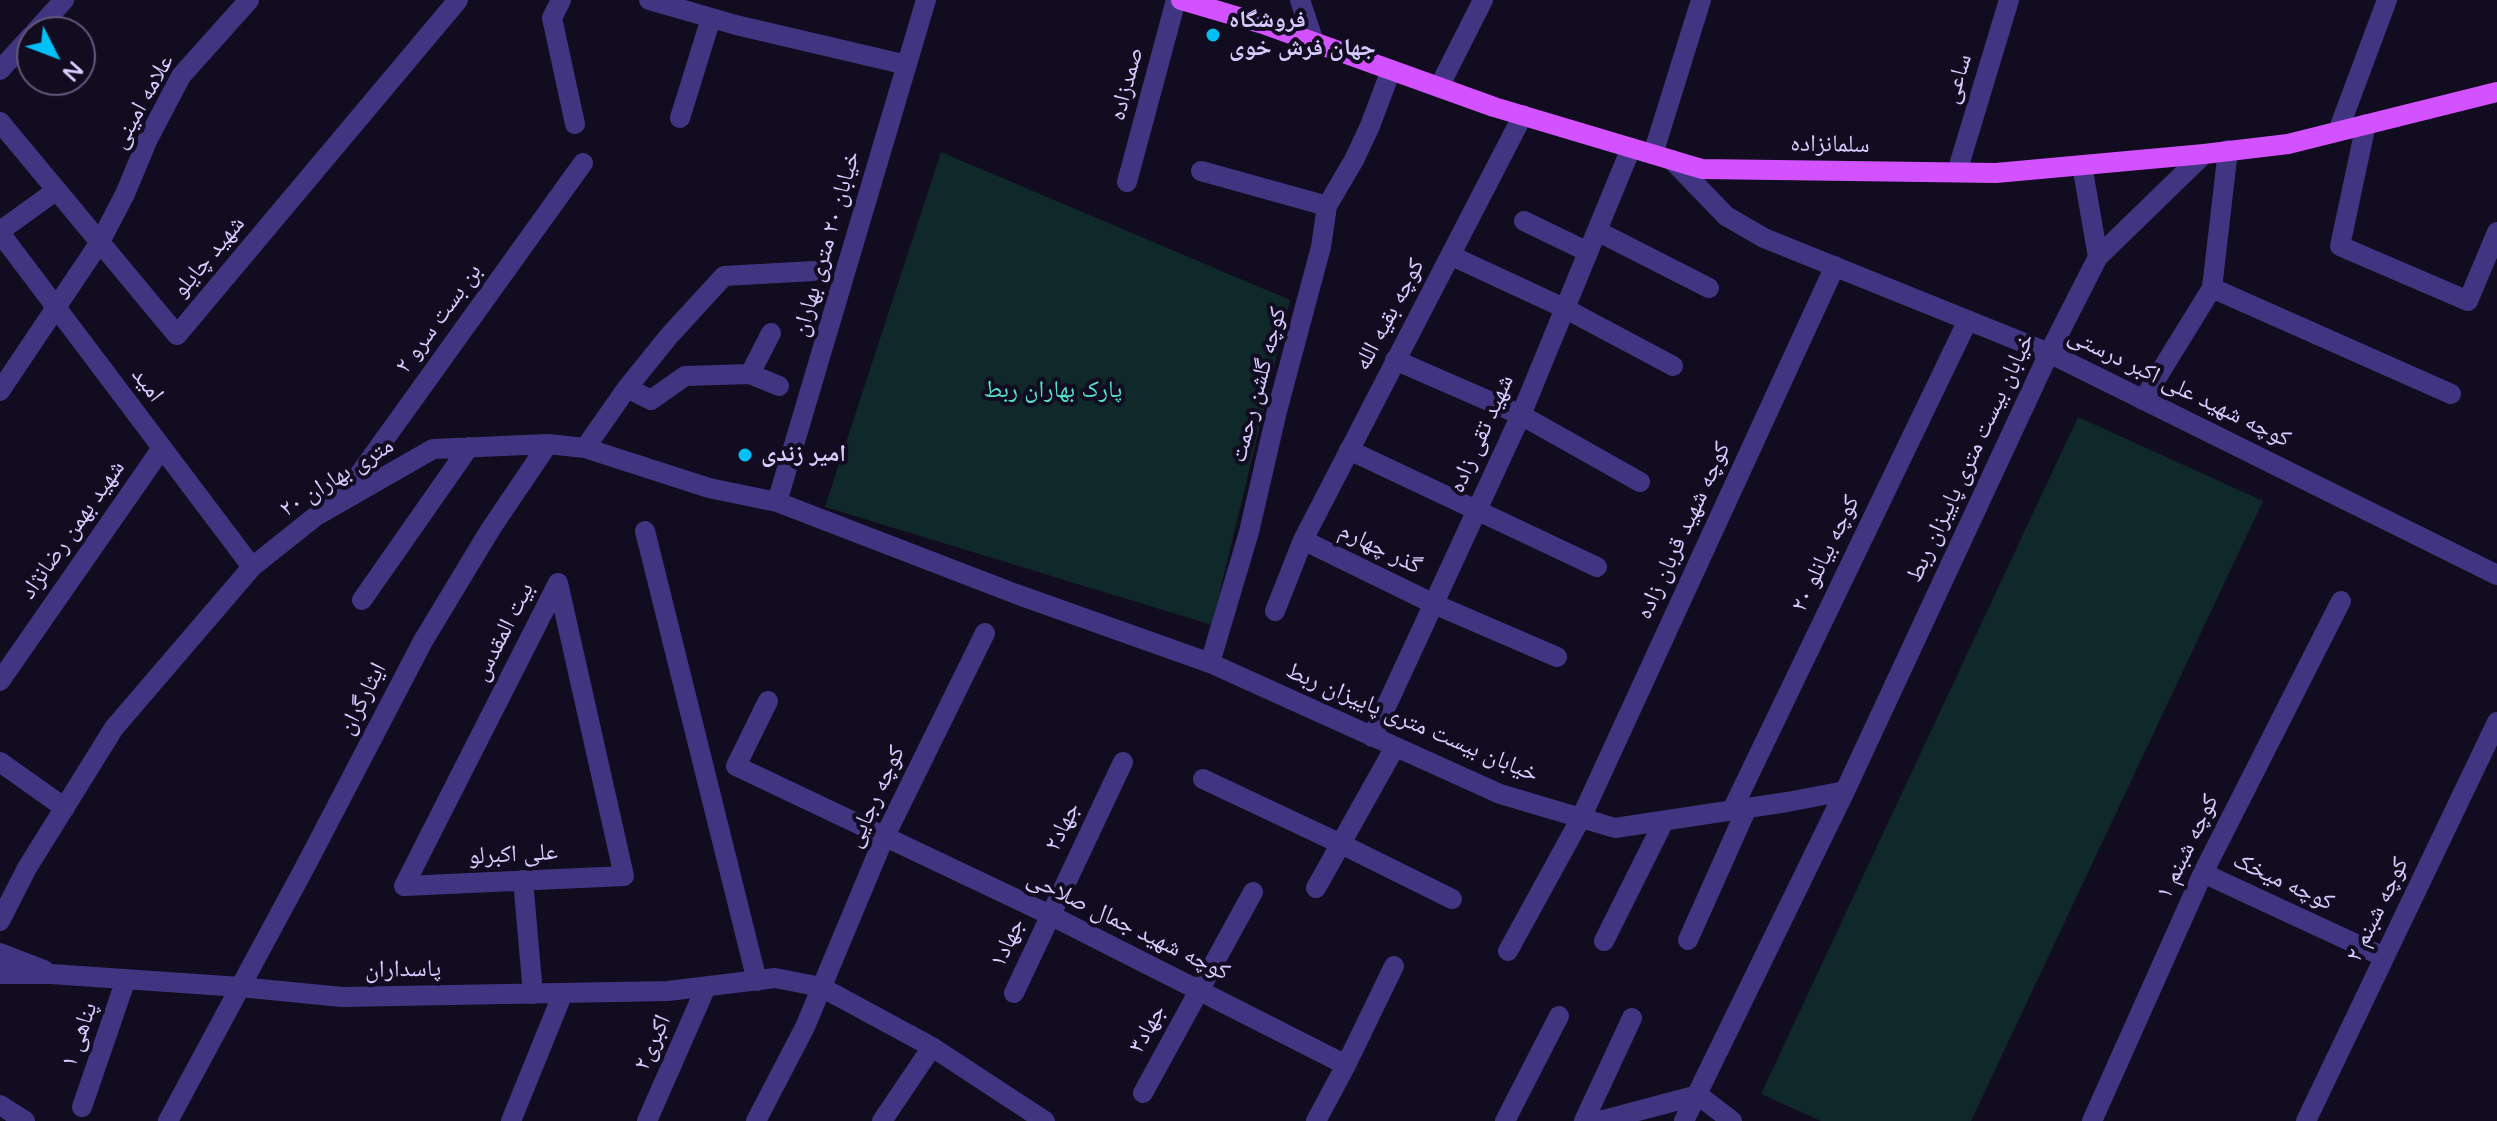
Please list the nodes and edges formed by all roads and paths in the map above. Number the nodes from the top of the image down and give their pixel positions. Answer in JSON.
{"nodes":[{"id":1,"x":64,"y":0,"type":"edge"},
{"id":2,"x":249,"y":0,"type":"edge"},
{"id":3,"x":458,"y":0,"type":"edge"},
{"id":4,"x":561,"y":0,"type":"edge"},
{"id":5,"x":649,"y":0,"type":"edge"},
{"id":6,"x":926,"y":0,"type":"edge"},
{"id":7,"x":1179,"y":0,"type":"edge"},
{"id":8,"x":1300,"y":0,"type":"edge"},
{"id":9,"x":1483,"y":0,"type":"edge"},
{"id":10,"x":1701,"y":0,"type":"edge"},
{"id":11,"x":2009,"y":0,"type":"edge"},
{"id":12,"x":2387,"y":0,"type":"edge"},
{"id":13,"x":1212,"y":4,"type":"edge"},
{"id":14,"x":704,"y":11,"type":"edge"},
{"id":15,"x":50,"y":16,"type":"edge"},
{"id":16,"x":1314,"y":42,"type":"junction"},
{"id":17,"x":16,"y":53,"type":"edge"},
{"id":18,"x":907,"y":65,"type":"junction"},
{"id":19,"x":0,"y":70,"type":"edge"},
{"id":20,"x":1391,"y":70,"type":"junction"},
{"id":21,"x":1439,"y":87,"type":"junction"},
{"id":22,"x":2497,"y":92,"type":"edge"},
{"id":23,"x":1523,"y":115,"type":"junction"},
{"id":24,"x":680,"y":118,"type":"dead end"},
{"id":25,"x":0,"y":122,"type":"edge"},
{"id":26,"x":575,"y":124,"type":"dead end"},
{"id":27,"x":2366,"y":124,"type":"junction"},
{"id":28,"x":2338,"y":131,"type":"junction"},
{"id":29,"x":1631,"y":148,"type":"junction"},
{"id":30,"x":2228,"y":150,"type":"junction"},
{"id":31,"x":2204,"y":154,"type":"junction"},
{"id":32,"x":1662,"y":157,"type":"junction"},
{"id":33,"x":583,"y":163,"type":"dead end"},
{"id":34,"x":2082,"y":165,"type":"junction"},
{"id":35,"x":1201,"y":171,"type":"dead end"},
{"id":36,"x":1957,"y":172,"type":"junction"},
{"id":37,"x":1127,"y":182,"type":"dead end"},
{"id":38,"x":57,"y":190,"type":"junction"},
{"id":39,"x":1327,"y":206,"type":"junction"},
{"id":40,"x":1524,"y":221,"type":"dead end"},
{"id":41,"x":1597,"y":231,"type":"junction"},
{"id":42,"x":0,"y":232,"type":"edge"},
{"id":43,"x":2497,"y":232,"type":"edge"},
{"id":44,"x":100,"y":242,"type":"junction"},
{"id":45,"x":1588,"y":252,"type":"junction"},
{"id":46,"x":1452,"y":256,"type":"junction"},
{"id":47,"x":2098,"y":257,"type":"junction"},
{"id":48,"x":1835,"y":266,"type":"junction"},
{"id":49,"x":814,"y":271,"type":"dead end"},
{"id":50,"x":1709,"y":288,"type":"dead end"},
{"id":51,"x":2212,"y":288,"type":"junction"},
{"id":52,"x":55,"y":306,"type":"junction"},
{"id":53,"x":1564,"y":308,"type":"junction"},
{"id":54,"x":1968,"y":320,"type":"junction"},
{"id":55,"x":771,"y":333,"type":"dead end"},
{"id":56,"x":2049,"y":353,"type":"junction"},
{"id":57,"x":1395,"y":360,"type":"junction"},
{"id":58,"x":1673,"y":366,"type":"dead end"},
{"id":59,"x":750,"y":374,"type":"junction"},
{"id":60,"x":779,"y":386,"type":"dead end"},
{"id":61,"x":627,"y":388,"type":"junction"},
{"id":62,"x":0,"y":391,"type":"edge"},
{"id":63,"x":2451,"y":394,"type":"dead end"},
{"id":64,"x":2143,"y":400,"type":"junction"},
{"id":65,"x":1521,"y":415,"type":"junction"},
{"id":66,"x":548,"y":444,"type":"junction"},
{"id":67,"x":469,"y":447,"type":"junction"},
{"id":68,"x":162,"y":448,"type":"junction"},
{"id":69,"x":585,"y":448,"type":"junction"},
{"id":70,"x":1349,"y":450,"type":"junction"},
{"id":71,"x":1640,"y":482,"type":"dead end"},
{"id":72,"x":777,"y":502,"type":"junction"},
{"id":73,"x":337,"y":505,"type":"junction"},
{"id":74,"x":1476,"y":512,"type":"junction"},
{"id":75,"x":645,"y":531,"type":"dead end"},
{"id":76,"x":1303,"y":540,"type":"junction"},
{"id":77,"x":252,"y":567,"type":"junction"},
{"id":78,"x":1597,"y":567,"type":"dead end"},
{"id":79,"x":2497,"y":575,"type":"edge"},
{"id":80,"x":362,"y":600,"type":"dead end"},
{"id":81,"x":2341,"y":601,"type":"dead end"},
{"id":82,"x":1434,"y":604,"type":"junction"},
{"id":83,"x":1275,"y":611,"type":"dead end"},
{"id":84,"x":985,"y":633,"type":"dead end"},
{"id":85,"x":1557,"y":657,"type":"dead end"},
{"id":86,"x":1210,"y":663,"type":"junction"},
{"id":87,"x":0,"y":681,"type":"edge"},
{"id":88,"x":768,"y":701,"type":"dead end"},
{"id":89,"x":2497,"y":722,"type":"edge"},
{"id":90,"x":1372,"y":737,"type":"junction"},
{"id":91,"x":1395,"y":747,"type":"junction"},
{"id":92,"x":0,"y":762,"type":"edge"},
{"id":93,"x":1123,"y":762,"type":"dead end"},
{"id":94,"x":1203,"y":779,"type":"dead end"},
{"id":95,"x":1845,"y":791,"type":"junction"},
{"id":96,"x":65,"y":808,"type":"junction"},
{"id":97,"x":1740,"y":809,"type":"junction"},
{"id":98,"x":1581,"y":818,"type":"junction"},
{"id":99,"x":1664,"y":821,"type":"junction"},
{"id":100,"x":884,"y":838,"type":"junction"},
{"id":101,"x":1341,"y":844,"type":"junction"},
{"id":102,"x":27,"y":868,"type":"junction"},
{"id":103,"x":2203,"y":873,"type":"junction"},
{"id":104,"x":624,"y":876,"type":"joint"},
{"id":105,"x":523,"y":880,"type":"junction"},
{"id":106,"x":404,"y":886,"type":"joint"},
{"id":107,"x":1316,"y":888,"type":"dead end"},
{"id":108,"x":0,"y":890,"type":"edge"},
{"id":109,"x":1253,"y":892,"type":"dead end"},
{"id":110,"x":1452,"y":899,"type":"dead end"},
{"id":111,"x":1050,"y":915,"type":"junction"},
{"id":112,"x":0,"y":921,"type":"edge"},
{"id":113,"x":1688,"y":940,"type":"dead end"},
{"id":114,"x":1604,"y":941,"type":"dead end"},
{"id":115,"x":1508,"y":951,"type":"dead end"},
{"id":116,"x":0,"y":953,"type":"edge"},
{"id":117,"x":2384,"y":957,"type":"junction"},
{"id":118,"x":1394,"y":966,"type":"dead end"},
{"id":119,"x":0,"y":974,"type":"edge"},
{"id":120,"x":51,"y":974,"type":"junction"},
{"id":121,"x":126,"y":979,"type":"junction"},
{"id":122,"x":757,"y":981,"type":"junction"},
{"id":123,"x":240,"y":987,"type":"junction"},
{"id":124,"x":706,"y":987,"type":"junction"},
{"id":125,"x":821,"y":987,"type":"junction"},
{"id":126,"x":1199,"y":990,"type":"junction"},
{"id":127,"x":563,"y":993,"type":"junction"},
{"id":128,"x":1014,"y":993,"type":"dead end"},
{"id":129,"x":533,"y":994,"type":"junction"},
{"id":130,"x":1559,"y":1016,"type":"dead end"},
{"id":131,"x":1632,"y":1018,"type":"dead end"},
{"id":132,"x":932,"y":1047,"type":"junction"},
{"id":133,"x":1346,"y":1065,"type":"junction"},
{"id":134,"x":1143,"y":1093,"type":"dead end"},
{"id":135,"x":1698,"y":1095,"type":"junction"},
{"id":136,"x":0,"y":1105,"type":"edge"},
{"id":137,"x":82,"y":1107,"type":"dead end"},
{"id":138,"x":25,"y":1121,"type":"edge"},
{"id":139,"x":168,"y":1121,"type":"edge"},
{"id":140,"x":511,"y":1121,"type":"edge"},
{"id":141,"x":647,"y":1121,"type":"edge"},
{"id":142,"x":756,"y":1121,"type":"edge"},
{"id":143,"x":882,"y":1121,"type":"edge"},
{"id":144,"x":1045,"y":1121,"type":"edge"},
{"id":145,"x":1316,"y":1121,"type":"edge"},
{"id":146,"x":1505,"y":1121,"type":"edge"},
{"id":147,"x":1584,"y":1121,"type":"edge"},
{"id":148,"x":1600,"y":1121,"type":"edge"},
{"id":149,"x":1684,"y":1121,"type":"edge"},
{"id":150,"x":1732,"y":1121,"type":"edge"},
{"id":151,"x":2092,"y":1121,"type":"edge"},
{"id":152,"x":2306,"y":1121,"type":"edge"}],
"edges":[{"from":1,"to":15,"type":"street"},
{"from":2,"to":44,"type":"street","name":"علامه امینی"},
{"from":3,"to":44,"type":"street","name":"شهید چایلو"},
{"from":4,"to":26,"type":"street"},
{"from":5,"to":14,"type":"street"},
{"from":6,"to":18,"type":"street","name":"خیابان ۲۰ متری بهاران"},
{"from":7,"to":13,"type":"main road","name":"سلمانزاده"},
{"from":7,"to":37,"type":"street","name":"صمدزاده"},
{"from":8,"to":16,"type":"street"},
{"from":9,"to":21,"type":"street"},
{"from":10,"to":32,"type":"street"},
{"from":11,"to":36,"type":"street","name":"ساعی"},
{"from":12,"to":28,"type":"street"},
{"from":13,"to":16,"type":"main road","name":"سلمانزاده"},
{"from":14,"to":18,"type":"street"},
{"from":14,"to":24,"type":"street"},
{"from":16,"to":20,"type":"main road","name":"سلمانزاده"},
{"from":17,"to":19,"type":"street"},
{"from":18,"to":72,"type":"street","name":"خیابان ۲۰ متری بهاران"},
{"from":20,"to":21,"type":"main road","name":"سلمانزاده"},
{"from":20,"to":39,"type":"street","name":"کوچه گلشن رحمت"},
{"from":21,"to":23,"type":"main road","name":"سلمانزاده"},
{"from":22,"to":27,"type":"main road","name":"سلمانزاده"},
{"from":23,"to":29,"type":"main road","name":"سلمانزاده"},
{"from":23,"to":46,"type":"street","name":"کوچه بقیه الله"},
{"from":25,"to":38,"type":"street","name":"شهید چایلو"},
{"from":27,"to":28,"type":"main road","name":"سلمانزاده"},
{"from":27,"to":43,"type":"street"},
{"from":28,"to":30,"type":"main road","name":"سلمانزاده"},
{"from":29,"to":32,"type":"main road","name":"سلمانزاده"},
{"from":29,"to":41,"type":"street","name":"شهید تقی زاده"},
{"from":30,"to":31,"type":"main road","name":"سلمانزاده"},
{"from":30,"to":51,"type":"street"},
{"from":31,"to":34,"type":"main road","name":"سلمانزاده"},
{"from":31,"to":47,"type":"street","name":"خیابان بیست متری پاییزان ربط"},
{"from":32,"to":36,"type":"main road","name":"سلمانزاده"},
{"from":32,"to":48,"type":"street","name":"کوچه شهید علی اکبر درستی"},
{"from":33,"to":73,"type":"street","name":"بن بست سرو ۲"},
{"from":34,"to":36,"type":"main road","name":"سلمانزاده"},
{"from":34,"to":47,"type":"street"},
{"from":35,"to":39,"type":"street"},
{"from":38,"to":42,"type":"street"},
{"from":38,"to":44,"type":"street","name":"شهید چایلو"},
{"from":39,"to":86,"type":"street","name":"کوچه گلشن رحمت"},
{"from":40,"to":45,"type":"street"},
{"from":41,"to":45,"type":"street","name":"شهید تقی زاده"},
{"from":41,"to":50,"type":"street"},
{"from":42,"to":52,"type":"street","name":"امید"},
{"from":44,"to":52,"type":"street","name":"علامه امینی"},
{"from":45,"to":53,"type":"street","name":"شهید تقی زاده"},
{"from":46,"to":53,"type":"street"},
{"from":46,"to":57,"type":"street","name":"کوچه بقیه الله"},
{"from":47,"to":56,"type":"street","name":"خیابان بیست متری پاییزان ربط"},
{"from":48,"to":54,"type":"street","name":"کوچه شهید علی اکبر درستی"},
{"from":48,"to":98,"type":"street","name":"کوچه شهید قربان زاده"},
{"from":49,"to":61,"type":"street"},
{"from":51,"to":63,"type":"street"},
{"from":51,"to":64,"type":"street"},
{"from":52,"to":62,"type":"street","name":"علامه امینی"},
{"from":52,"to":68,"type":"street","name":"امید"},
{"from":53,"to":58,"type":"street"},
{"from":53,"to":65,"type":"street","name":"شهید تقی زاده"},
{"from":54,"to":56,"type":"street","name":"کوچه شهید علی اکبر درستی"},
{"from":54,"to":97,"type":"street","name":"کوچه بیانلو ۲۰"},
{"from":55,"to":59,"type":"street"},
{"from":56,"to":64,"type":"street","name":"کوچه شهید علی اکبر درستی"},
{"from":56,"to":95,"type":"street","name":"خیابان بیست متری پاییزان ربط"},
{"from":57,"to":65,"type":"street"},
{"from":57,"to":70,"type":"street","name":"کوچه بقیه الله"},
{"from":59,"to":60,"type":"street"},
{"from":59,"to":61,"type":"street"},
{"from":61,"to":69,"type":"street"},
{"from":64,"to":79,"type":"street","name":"کوچه شهید علی اکبر درستی"},
{"from":65,"to":71,"type":"street"},
{"from":65,"to":74,"type":"street","name":"شهید تقی زاده"},
{"from":66,"to":67,"type":"street","name":"۲۰ متری بهاران"},
{"from":66,"to":69,"type":"street","name":"۲۰ متری بهاران"},
{"from":66,"to":123,"type":"street","name":"ایثارگران"},
{"from":67,"to":73,"type":"street","name":"۲۰ متری بهاران"},
{"from":67,"to":80,"type":"street"},
{"from":68,"to":77,"type":"street","name":"امید"},
{"from":68,"to":87,"type":"street","name":"شهید بهمن رضانژاد"},
{"from":69,"to":72,"type":"street","name":"۲۰ متری بهاران"},
{"from":70,"to":74,"type":"street"},
{"from":70,"to":76,"type":"street","name":"کوچه بقیه الله"},
{"from":72,"to":86,"type":"street","name":"خیابان بیست متری پاییزان ربط"},
{"from":73,"to":77,"type":"street","name":"۲۰ متری بهاران"},
{"from":74,"to":78,"type":"street"},
{"from":74,"to":82,"type":"street","name":"شهید تقی زاده"},
{"from":75,"to":122,"type":"street"},
{"from":76,"to":82,"type":"street","name":"گذر چهارم"},
{"from":76,"to":83,"type":"street","name":"کوچه بقیه الله"},
{"from":77,"to":96,"type":"street","name":"۲۰ متری بهاران"},
{"from":81,"to":103,"type":"street","name":"کوچه شبنم ۱"},
{"from":82,"to":85,"type":"street","name":"گذر چهارم"},
{"from":82,"to":90,"type":"street","name":"شهید تقی زاده"},
{"from":84,"to":100,"type":"street","name":"کوچه رجایی"},
{"from":86,"to":90,"type":"street","name":"خیابان بیست متری پاییزان ربط"},
{"from":88,"to":100,"type":"street","name":"کوچه شهید جمال صلاحی"},
{"from":89,"to":117,"type":"street","name":"کوچه شبنم ۲"},
{"from":90,"to":91,"type":"street","name":"خیابان بیست متری پاییزان ربط"},
{"from":91,"to":98,"type":"street","name":"خیابان بیست متری پاییزان ربط"},
{"from":91,"to":101,"type":"street"},
{"from":92,"to":96,"type":"street"},
{"from":93,"to":111,"type":"street","name":"جهاد۲"},
{"from":94,"to":101,"type":"street"},
{"from":95,"to":97,"type":"street","name":"خیابان بیست متری پاییزان ربط"},
{"from":95,"to":135,"type":"street"},
{"from":96,"to":102,"type":"street","name":"۲۰ متری بهاران"},
{"from":97,"to":99,"type":"street","name":"خیابان بیست متری پاییزان ربط"},
{"from":97,"to":113,"type":"street","name":"کوچه بیانلو ۲۰"},
{"from":98,"to":99,"type":"street","name":"خیابان بیست متری پاییزان ربط"},
{"from":98,"to":115,"type":"street","name":"کوچه شهید قربان زاده"},
{"from":99,"to":114,"type":"street"},
{"from":100,"to":111,"type":"street","name":"کوچه شهید جمال صلاحی"},
{"from":100,"to":125,"type":"street","name":"کوچه رجایی"},
{"from":101,"to":107,"type":"street"},
{"from":101,"to":110,"type":"street"},
{"from":102,"to":108,"type":"street","name":"۲۰ متری بهاران"},
{"from":102,"to":112,"type":"street","name":"۲۰ متری بهاران"},
{"from":103,"to":117,"type":"street","name":"کوچه میخک"},
{"from":103,"to":151,"type":"street","name":"کوچه شبنم ۱"},
{"from":104,"to":105,"type":"street","name":"علی اکبرلو"},
{"from":104,"to":106,"type":"street","name":"بیت المقدس"},
{"from":105,"to":106,"type":"street","name":"علی اکبرلو"},
{"from":105,"to":129,"type":"street"},
{"from":109,"to":126,"type":"street","name":"جهاد۳"},
{"from":111,"to":126,"type":"street","name":"کوچه شهید جمال صلاحی"},
{"from":111,"to":128,"type":"street","name":"جهاد۱"},
{"from":116,"to":120,"type":"street","name":"پاسداران"},
{"from":117,"to":152,"type":"street","name":"کوچه شبنم ۲"},
{"from":118,"to":133,"type":"street"},
{"from":119,"to":120,"type":"street","name":"پاسداران"},
{"from":120,"to":121,"type":"street","name":"پاسداران"},
{"from":121,"to":123,"type":"street","name":"پاسداران"},
{"from":121,"to":137,"type":"street","name":"پناهی ۱"},
{"from":122,"to":124,"type":"street","name":"پاسداران"},
{"from":122,"to":125,"type":"street","name":"پاسداران"},
{"from":123,"to":129,"type":"street","name":"پاسداران"},
{"from":123,"to":139,"type":"street","name":"ایثارگران"},
{"from":124,"to":127,"type":"street","name":"پاسداران"},
{"from":124,"to":141,"type":"street","name":"اکبری۲"},
{"from":125,"to":132,"type":"street","name":"پاسداران"},
{"from":125,"to":142,"type":"street","name":"کوچه رجایی"},
{"from":126,"to":133,"type":"street","name":"کوچه شهید جمال صلاحی"},
{"from":126,"to":134,"type":"street","name":"جهاد۳"},
{"from":127,"to":129,"type":"street","name":"پاسداران"},
{"from":127,"to":140,"type":"street"},
{"from":130,"to":146,"type":"street"},
{"from":131,"to":147,"type":"street"},
{"from":132,"to":143,"type":"street"},
{"from":132,"to":144,"type":"street","name":"پاسداران"},
{"from":133,"to":145,"type":"street"},
{"from":135,"to":148,"type":"street"},
{"from":135,"to":149,"type":"street"},
{"from":135,"to":150,"type":"street"},
{"from":136,"to":138,"type":"street"}]}
